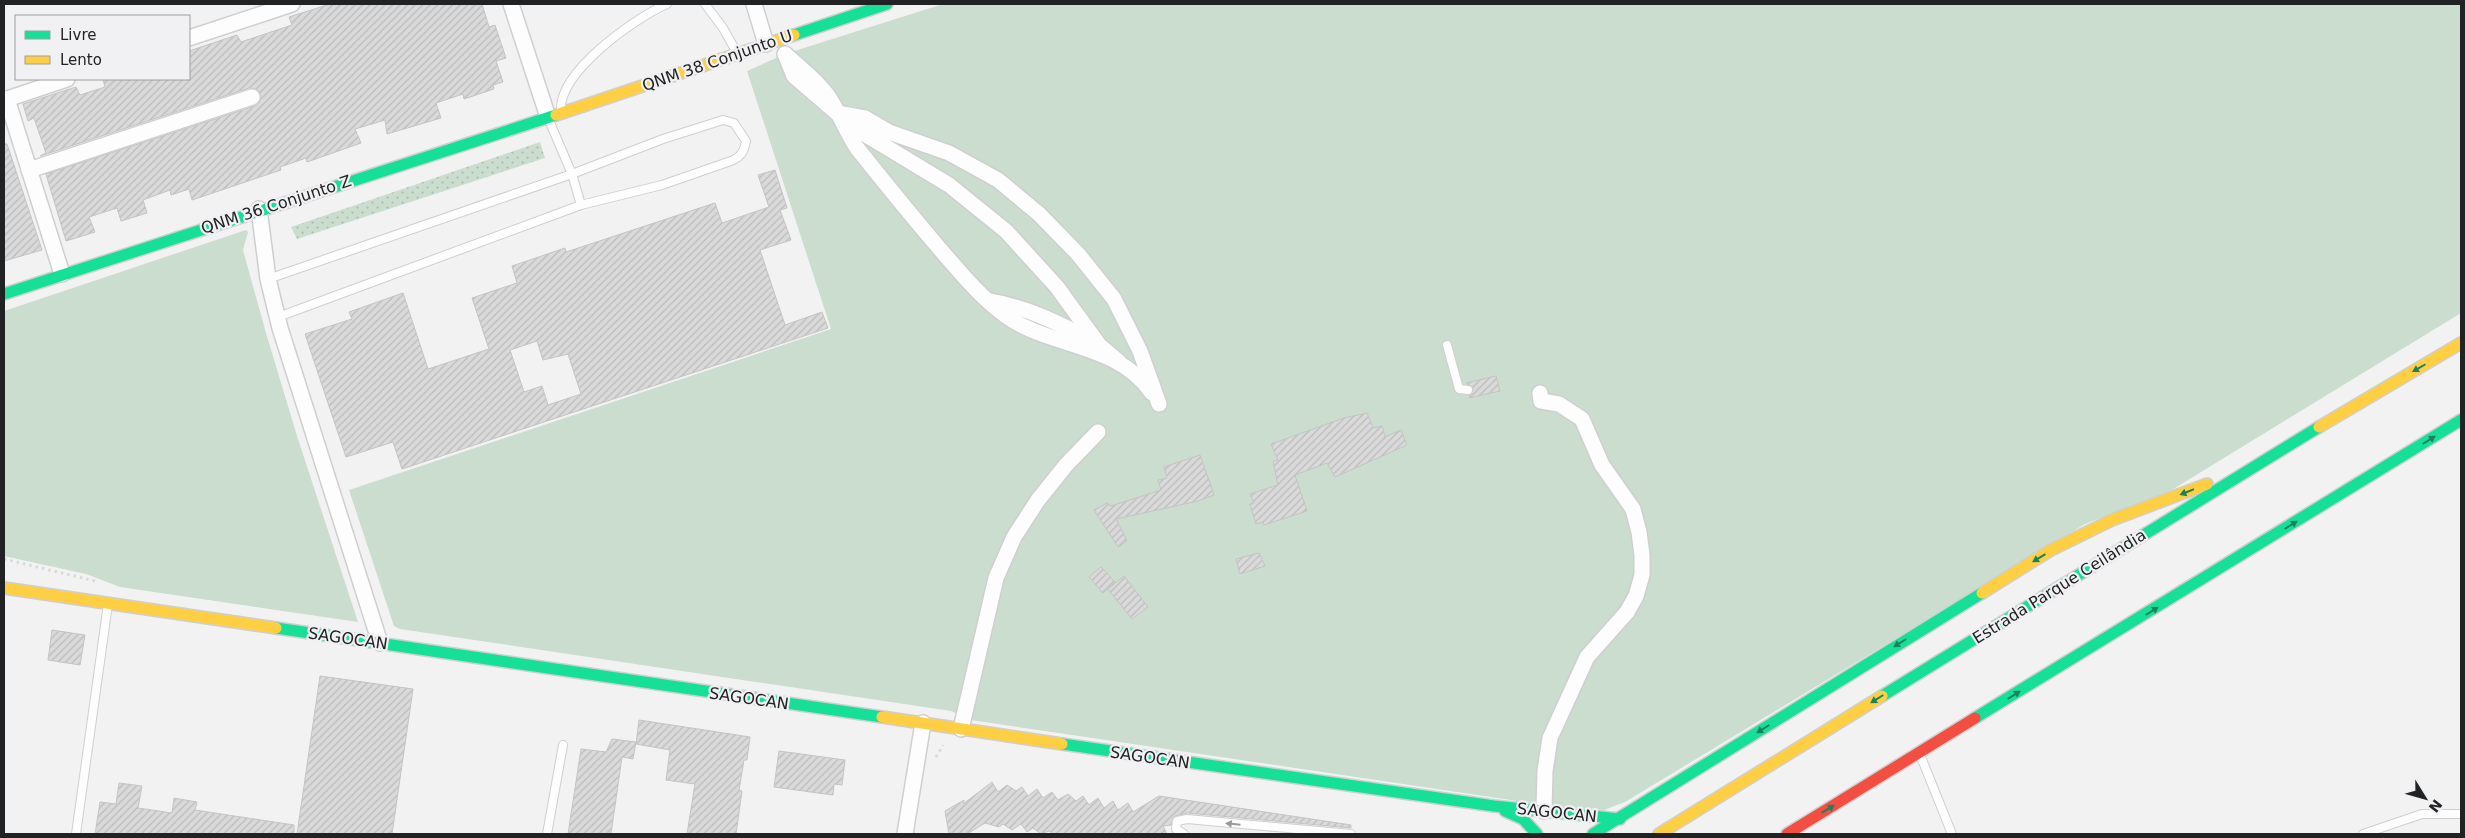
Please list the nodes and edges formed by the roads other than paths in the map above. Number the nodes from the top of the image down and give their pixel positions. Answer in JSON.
{"nodes":[{"id":1,"x":292,"y":4,"type":"edge"},
{"id":2,"x":511,"y":4,"type":"edge"},
{"id":3,"x":667,"y":4,"type":"edge"},
{"id":4,"x":705,"y":4,"type":"edge"},
{"id":5,"x":754,"y":4,"type":"edge"},
{"id":6,"x":887,"y":4,"type":"edge"},
{"id":7,"x":269,"y":7,"type":"edge"},
{"id":8,"x":190,"y":38,"type":"edge"},
{"id":9,"x":766,"y":44,"type":"junction"},
{"id":10,"x":737,"y":53,"type":"junction"},
{"id":11,"x":64,"y":80,"type":"edge"},
{"id":12,"x":252,"y":97,"type":"dead end"},
{"id":13,"x":6,"y":99,"type":"edge"},
{"id":14,"x":837,"y":112,"type":"junction"},
{"id":15,"x":555,"y":115,"type":"junction"},
{"id":16,"x":29,"y":170,"type":"junction"},
{"id":17,"x":572,"y":174,"type":"junction"},
{"id":18,"x":580,"y":205,"type":"junction"},
{"id":19,"x":259,"y":209,"type":"junction"},
{"id":20,"x":62,"y":274,"type":"junction"},
{"id":21,"x":268,"y":279,"type":"junction"},
{"id":22,"x":4,"y":294,"type":"edge"},
{"id":23,"x":989,"y":301,"type":"junction"},
{"id":24,"x":278,"y":317,"type":"junction"},
{"id":25,"x":2461,"y":343,"type":"edge"},
{"id":26,"x":1099,"y":345,"type":"junction"},
{"id":27,"x":1447,"y":345,"type":"dead end"},
{"id":28,"x":1119,"y":362,"type":"junction"},
{"id":29,"x":1468,"y":390,"type":"dead end"},
{"id":30,"x":1540,"y":393,"type":"dead end"},
{"id":31,"x":2461,"y":420,"type":"edge"},
{"id":32,"x":1098,"y":432,"type":"dead end"},
{"id":33,"x":2264,"y":459,"type":"junction"},
{"id":34,"x":4,"y":588,"type":"edge"},
{"id":35,"x":108,"y":604,"type":"junction"},
{"id":36,"x":380,"y":642,"type":"junction"},
{"id":37,"x":923,"y":723,"type":"junction"},
{"id":38,"x":961,"y":729,"type":"junction"},
{"id":39,"x":563,"y":745,"type":"dead end"},
{"id":40,"x":1920,"y":753,"type":"junction"},
{"id":41,"x":1726,"y":793,"type":"junction"},
{"id":42,"x":1494,"y":806,"type":"junction"},
{"id":43,"x":1544,"y":811,"type":"junction"},
{"id":44,"x":2461,"y":814,"type":"edge"},
{"id":45,"x":1620,"y":819,"type":"junction"},
{"id":46,"x":1701,"y":820,"type":"dead end"},
{"id":47,"x":76,"y":834,"type":"edge"},
{"id":48,"x":547,"y":834,"type":"edge"},
{"id":49,"x":906,"y":834,"type":"edge"},
{"id":50,"x":1184,"y":834,"type":"edge"},
{"id":51,"x":1351,"y":834,"type":"edge"},
{"id":52,"x":1537,"y":834,"type":"edge"},
{"id":53,"x":1593,"y":834,"type":"edge"},
{"id":54,"x":1659,"y":834,"type":"edge"},
{"id":55,"x":1787,"y":834,"type":"edge"},
{"id":56,"x":1952,"y":834,"type":"edge"},
{"id":57,"x":2363,"y":834,"type":"edge"}],
"edges":[{"from":1,"to":7,"type":"street"},
{"from":2,"to":15,"type":"street"},
{"from":3,"to":15,"type":"lane"},
{"from":4,"to":10,"type":"lane"},
{"from":5,"to":9,"type":"street"},
{"from":6,"to":9,"type":"main road","name":"QNM 38 Conjunto U"},
{"from":7,"to":8,"type":"street"},
{"from":9,"to":10,"type":"main road","name":"QNM 38 Conjunto U"},
{"from":10,"to":15,"type":"main road","name":"QNM 38 Conjunto U"},
{"from":11,"to":13,"type":"street"},
{"from":12,"to":16,"type":"street"},
{"from":13,"to":16,"type":"street"},
{"from":14,"to":23,"type":"street"},
{"from":14,"to":26,"type":"street"},
{"from":14,"to":28,"type":"street"},
{"from":15,"to":17,"type":"lane"},
{"from":15,"to":19,"type":"main road","name":"QNM 36 Conjunto Z"},
{"from":16,"to":20,"type":"street"},
{"from":17,"to":18,"type":"lane"},
{"from":17,"to":18,"type":"lane"},
{"from":17,"to":21,"type":"lane"},
{"from":18,"to":24,"type":"lane"},
{"from":19,"to":20,"type":"main road","name":"QNM 36 Conjunto Z"},
{"from":19,"to":21,"type":"street"},
{"from":20,"to":22,"type":"main road","name":"QNM 36 Conjunto Z"},
{"from":21,"to":24,"type":"street"},
{"from":23,"to":26,"type":"street"},
{"from":23,"to":28,"type":"street"},
{"from":24,"to":36,"type":"street"},
{"from":25,"to":33,"type":"main road","name":"Estrada Parque Ceilândia","one_way":true},
{"from":26,"to":28,"type":"street"},
{"from":27,"to":29,"type":"lane"},
{"from":30,"to":43,"type":"street"},
{"from":40,"to":31,"type":"main road","one_way":true},
{"from":32,"to":38,"type":"street"},
{"from":33,"to":41,"type":"main road","name":"Estrada Parque Ceilândia","one_way":true},
{"from":33,"to":45,"type":"main road","one_way":true},
{"from":34,"to":35,"type":"main road","name":"SAGOCAN"},
{"from":35,"to":36,"type":"main road","name":"SAGOCAN"},
{"from":35,"to":47,"type":"lane"},
{"from":36,"to":37,"type":"main road","name":"SAGOCAN"},
{"from":37,"to":38,"type":"main road","name":"SAGOCAN"},
{"from":37,"to":49,"type":"street"},
{"from":38,"to":42,"type":"main road","name":"SAGOCAN"},
{"from":39,"to":48,"type":"lane"},
{"from":55,"to":40,"type":"main road","one_way":true},
{"from":40,"to":56,"type":"lane"},
{"from":41,"to":46,"type":"main road"},
{"from":41,"to":54,"type":"main road","name":"Estrada Parque Ceilândia"},
{"from":42,"to":43,"type":"main road","name":"SAGOCAN"},
{"from":42,"to":52,"type":"main road","name":"SAGOCAN"},
{"from":43,"to":45,"type":"main road","name":"SAGOCAN"},
{"from":44,"to":57,"type":"lane"},
{"from":45,"to":53,"type":"main road"},
{"from":51,"to":50,"type":"lane","one_way":true}]}
